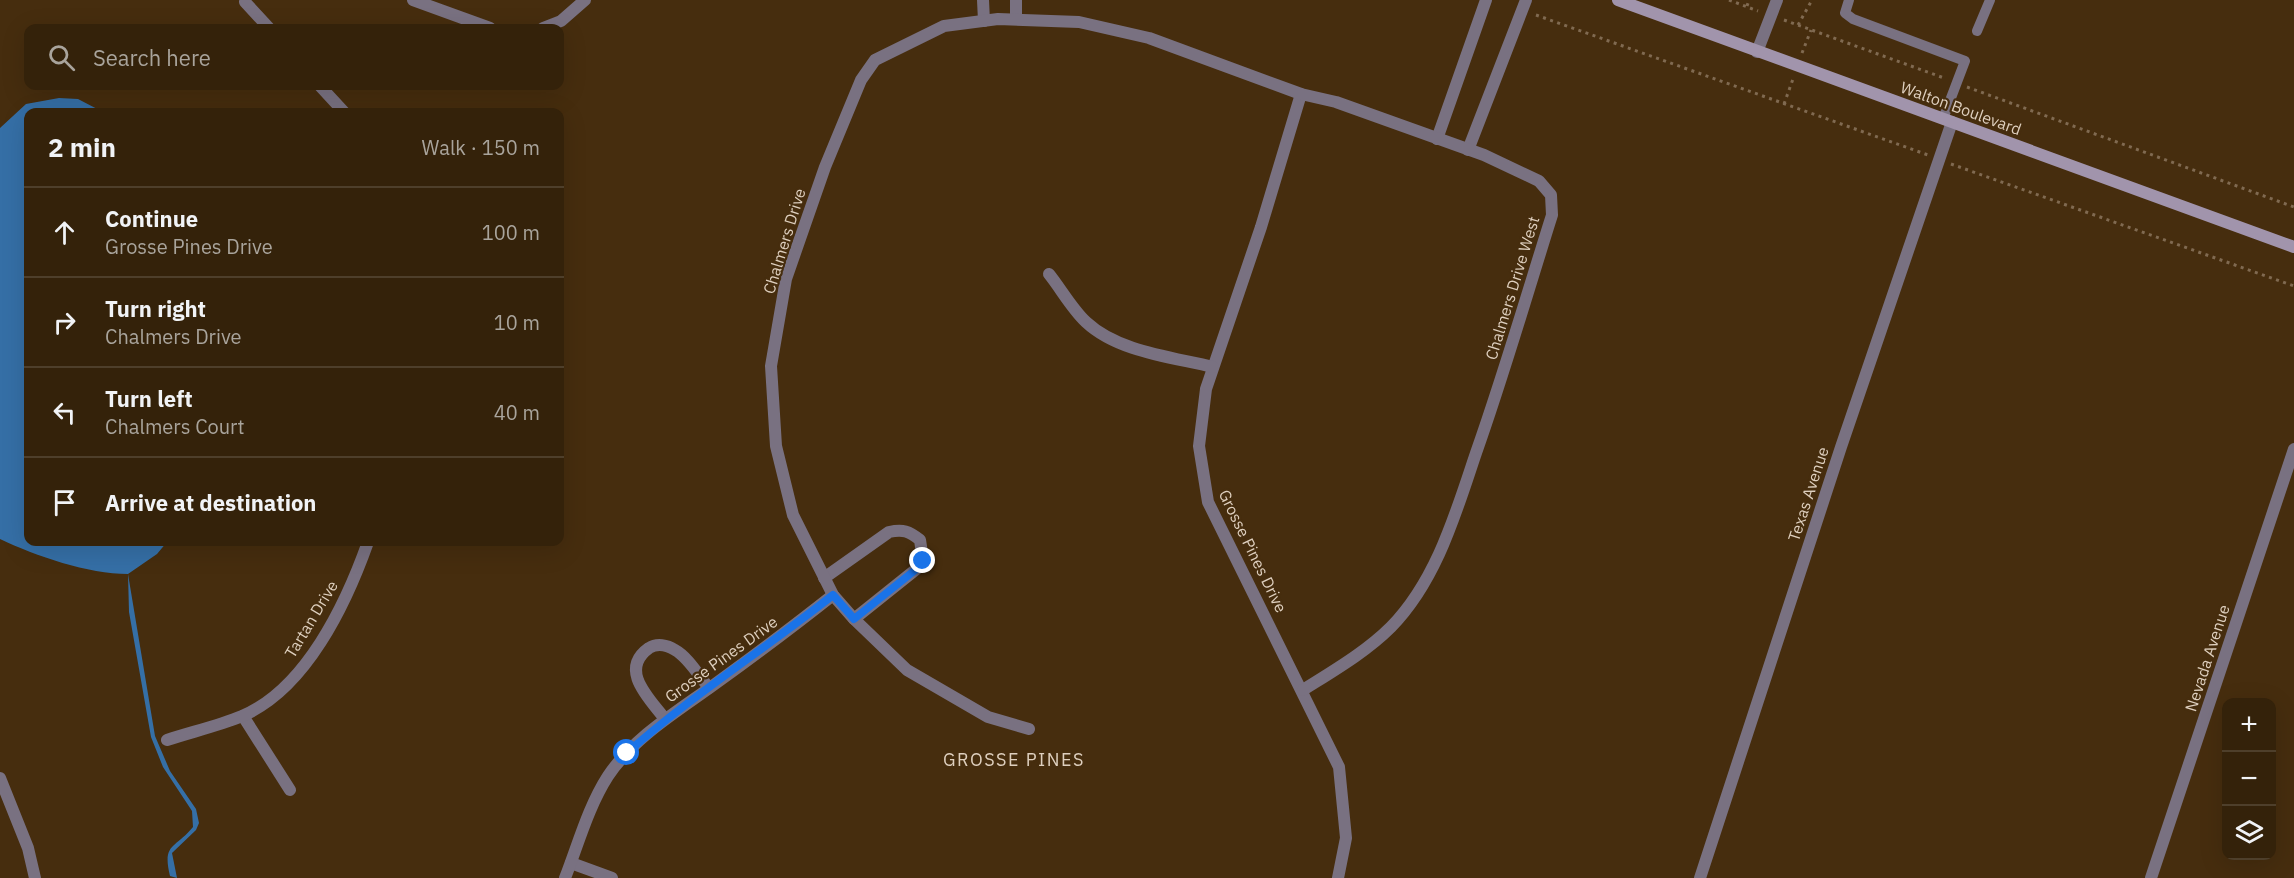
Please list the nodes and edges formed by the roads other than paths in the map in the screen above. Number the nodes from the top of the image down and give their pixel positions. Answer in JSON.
{"nodes":[{"id":1,"x":413,"y":0,"type":"edge"},
{"id":2,"x":585,"y":0,"type":"edge"},
{"id":3,"x":983,"y":0,"type":"edge"},
{"id":4,"x":1016,"y":0,"type":"edge"},
{"id":5,"x":1486,"y":0,"type":"edge"},
{"id":6,"x":1618,"y":0,"type":"edge"},
{"id":7,"x":1777,"y":0,"type":"edge"},
{"id":8,"x":1849,"y":0,"type":"edge"},
{"id":9,"x":1990,"y":0,"type":"edge"},
{"id":10,"x":246,"y":1,"type":"edge"},
{"id":11,"x":1524,"y":5,"type":"edge"},
{"id":12,"x":998,"y":19,"type":"joint"},
{"id":13,"x":1016,"y":19,"type":"junction"},
{"id":14,"x":984,"y":21,"type":"junction"},
{"id":15,"x":266,"y":24,"type":"edge"},
{"id":16,"x":479,"y":24,"type":"edge"},
{"id":17,"x":553,"y":24,"type":"edge"},
{"id":18,"x":1977,"y":31,"type":"dead end"},
{"id":19,"x":1970,"y":50,"type":"dead end"},
{"id":20,"x":1757,"y":52,"type":"junction"},
{"id":21,"x":1965,"y":61,"type":"junction"},
{"id":22,"x":324,"y":90,"type":"edge"},
{"id":23,"x":1301,"y":94,"type":"junction"},
{"id":24,"x":340,"y":108,"type":"edge"},
{"id":25,"x":1948,"y":121,"type":"junction"},
{"id":26,"x":1437,"y":139,"type":"junction"},
{"id":27,"x":1468,"y":150,"type":"junction"},
{"id":28,"x":2294,"y":247,"type":"edge"},
{"id":29,"x":1049,"y":274,"type":"dead end"},
{"id":30,"x":1213,"y":367,"type":"junction"},
{"id":31,"x":2294,"y":448,"type":"edge"},
{"id":32,"x":367,"y":546,"type":"edge"},
{"id":33,"x":824,"y":578,"type":"junction"},
{"id":34,"x":833,"y":595,"type":"junction"},
{"id":35,"x":854,"y":619,"type":"junction"},
{"id":36,"x":709,"y":688,"type":"junction"},
{"id":37,"x":1303,"y":690,"type":"junction"},
{"id":38,"x":243,"y":716,"type":"junction"},
{"id":39,"x":665,"y":719,"type":"junction"},
{"id":40,"x":1029,"y":729,"type":"dead end"},
{"id":41,"x":166,"y":740,"type":"dead end"},
{"id":42,"x":0,"y":778,"type":"edge"},
{"id":43,"x":290,"y":790,"type":"dead end"},
{"id":44,"x":571,"y":863,"type":"junction"},
{"id":45,"x":35,"y":878,"type":"edge"},
{"id":46,"x":565,"y":878,"type":"edge"},
{"id":47,"x":612,"y":878,"type":"edge"},
{"id":48,"x":1338,"y":878,"type":"edge"},
{"id":49,"x":1700,"y":878,"type":"edge"},
{"id":50,"x":2151,"y":878,"type":"edge"}],
"edges":[{"from":1,"to":16,"type":"street"},
{"from":2,"to":17,"type":"street"},
{"from":3,"to":14,"type":"street"},
{"from":4,"to":13,"type":"street"},
{"from":5,"to":26,"type":"street"},
{"from":6,"to":20,"type":"main road","name":"Walton Boulevard"},
{"from":7,"to":20,"type":"street"},
{"from":8,"to":21,"type":"lane"},
{"from":9,"to":18,"type":"lane"},
{"from":10,"to":15,"type":"street"},
{"from":11,"to":27,"type":"street"},
{"from":12,"to":13,"type":"street","name":"Chalmers Drive West"},
{"from":12,"to":14,"type":"street","name":"Chalmers Drive"},
{"from":13,"to":23,"type":"street","name":"Chalmers Drive West"},
{"from":14,"to":33,"type":"street","name":"Chalmers Drive"},
{"from":19,"to":21,"type":"lane"},
{"from":20,"to":25,"type":"main road","name":"Walton Boulevard"},
{"from":21,"to":25,"type":"lane"},
{"from":22,"to":24,"type":"street"},
{"from":23,"to":26,"type":"street","name":"Chalmers Drive West"},
{"from":23,"to":30,"type":"street","name":"Grosse Pines Drive"},
{"from":25,"to":28,"type":"main road","name":"Walton Boulevard"},
{"from":25,"to":49,"type":"street","name":"Texas Avenue"},
{"from":26,"to":27,"type":"street","name":"Chalmers Drive West"},
{"from":27,"to":37,"type":"street","name":"Chalmers Drive West"},
{"from":29,"to":30,"type":"street"},
{"from":30,"to":37,"type":"street","name":"Grosse Pines Drive"},
{"from":31,"to":50,"type":"street","name":"Nevada Avenue"},
{"from":32,"to":38,"type":"street","name":"Tartan Drive"},
{"from":33,"to":34,"type":"street","name":"Chalmers Drive"},
{"from":33,"to":35,"type":"street"},
{"from":34,"to":35,"type":"street","name":"Chalmers Drive"},
{"from":34,"to":36,"type":"street","name":"Grosse Pines Drive"},
{"from":35,"to":40,"type":"street","name":"Chalmers Drive"},
{"from":36,"to":39,"type":"street","name":"Grosse Pines Drive"},
{"from":36,"to":39,"type":"street"},
{"from":37,"to":48,"type":"street","name":"Grosse Pines Drive"},
{"from":38,"to":41,"type":"street","name":"Tartan Drive"},
{"from":38,"to":43,"type":"street"},
{"from":39,"to":44,"type":"street","name":"Grosse Pines Drive"},
{"from":42,"to":45,"type":"street"},
{"from":44,"to":46,"type":"street","name":"Grosse Pines Drive"},
{"from":44,"to":47,"type":"street"}]}
